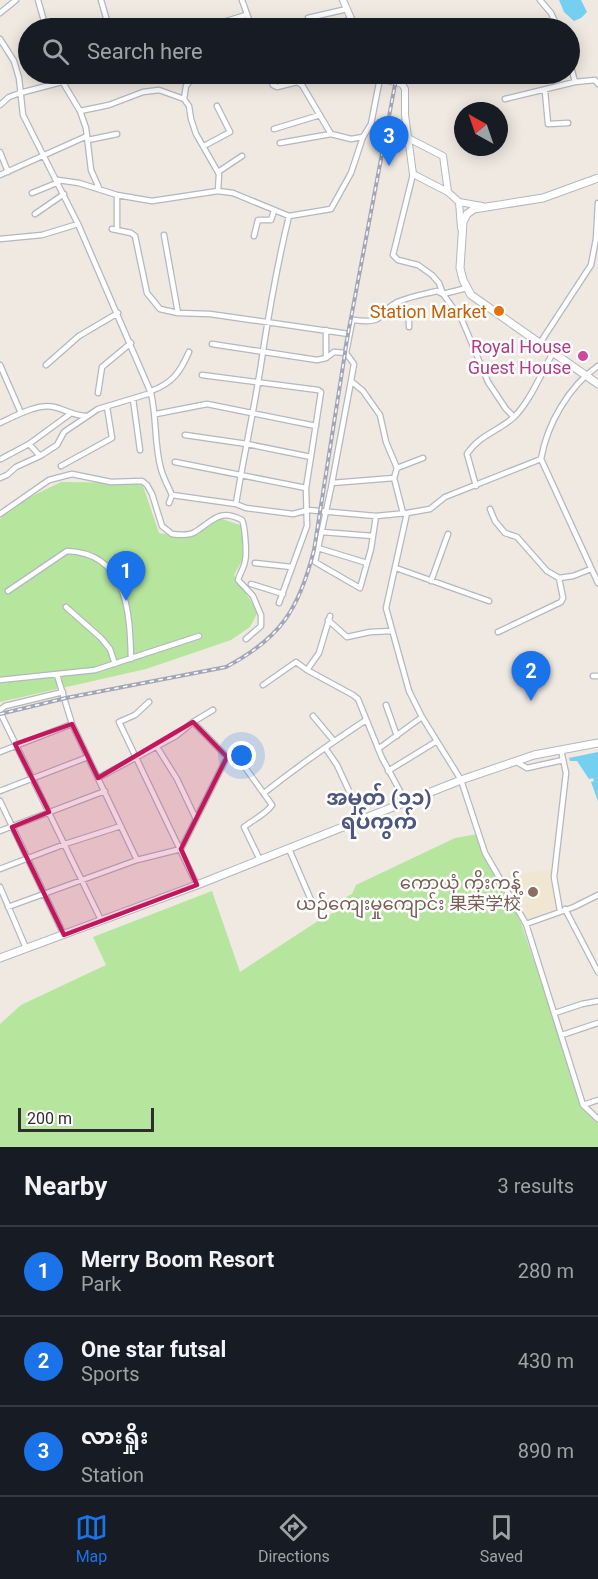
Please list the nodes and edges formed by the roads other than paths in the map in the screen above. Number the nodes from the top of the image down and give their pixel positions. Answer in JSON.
{"nodes":[{"id":1,"x":16,"y":0,"type":"edge"},
{"id":2,"x":38,"y":0,"type":"edge"},
{"id":3,"x":101,"y":0,"type":"edge"},
{"id":4,"x":242,"y":0,"type":"edge"},
{"id":5,"x":343,"y":0,"type":"edge"},
{"id":6,"x":540,"y":0,"type":"edge"},
{"id":7,"x":347,"y":9,"type":"junction"},
{"id":8,"x":0,"y":13,"type":"edge"},
{"id":9,"x":246,"y":15,"type":"junction"},
{"id":10,"x":43,"y":18,"type":"edge"},
{"id":11,"x":106,"y":18,"type":"edge"},
{"id":12,"x":236,"y":18,"type":"edge"},
{"id":13,"x":247,"y":18,"type":"edge"},
{"id":14,"x":308,"y":18,"type":"dead end"},
{"id":15,"x":352,"y":18,"type":"edge"},
{"id":16,"x":553,"y":18,"type":"edge"},
{"id":17,"x":0,"y":39,"type":"edge"},
{"id":18,"x":18,"y":82,"type":"edge"},
{"id":19,"x":580,"y":82,"type":"edge"},
{"id":20,"x":18,"y":84,"type":"edge"},
{"id":21,"x":52,"y":84,"type":"edge"},
{"id":22,"x":64,"y":84,"type":"edge"},
{"id":23,"x":188,"y":84,"type":"edge"},
{"id":24,"x":273,"y":84,"type":"edge"},
{"id":25,"x":289,"y":84,"type":"edge"},
{"id":26,"x":300,"y":84,"type":"edge"},
{"id":27,"x":378,"y":84,"type":"edge"},
{"id":28,"x":402,"y":84,"type":"edge"},
{"id":29,"x":568,"y":84,"type":"edge"},
{"id":30,"x":598,"y":84,"type":"edge"},
{"id":31,"x":544,"y":91,"type":"junction"},
{"id":32,"x":20,"y":93,"type":"junction"},
{"id":33,"x":184,"y":99,"type":"junction"},
{"id":34,"x":505,"y":99,"type":"dead end"},
{"id":35,"x":1,"y":103,"type":"edge"},
{"id":36,"x":217,"y":105,"type":"dead end"},
{"id":37,"x":80,"y":111,"type":"junction"},
{"id":38,"x":320,"y":115,"type":"junction"},
{"id":39,"x":567,"y":123,"type":"dead end"},
{"id":40,"x":274,"y":129,"type":"dead end"},
{"id":41,"x":117,"y":134,"type":"dead end"},
{"id":42,"x":331,"y":134,"type":"junction"},
{"id":43,"x":363,"y":137,"type":"junction"},
{"id":44,"x":87,"y":138,"type":"junction"},
{"id":45,"x":408,"y":138,"type":"junction"},
{"id":46,"x":280,"y":143,"type":"dead end"},
{"id":47,"x":204,"y":146,"type":"junction"},
{"id":48,"x":422,"y":146,"type":"junction"},
{"id":49,"x":0,"y":152,"type":"edge"},
{"id":50,"x":43,"y":155,"type":"junction"},
{"id":51,"x":242,"y":156,"type":"dead end"},
{"id":52,"x":409,"y":158,"type":"junction"},
{"id":53,"x":8,"y":172,"type":"junction"},
{"id":54,"x":218,"y":172,"type":"junction"},
{"id":55,"x":413,"y":174,"type":"junction"},
{"id":56,"x":0,"y":175,"type":"edge"},
{"id":57,"x":598,"y":178,"type":"edge"},
{"id":58,"x":58,"y":181,"type":"junction"},
{"id":59,"x":99,"y":188,"type":"junction"},
{"id":60,"x":218,"y":191,"type":"junction"},
{"id":61,"x":448,"y":192,"type":"junction"},
{"id":62,"x":32,"y":193,"type":"dead end"},
{"id":63,"x":64,"y":194,"type":"junction"},
{"id":64,"x":117,"y":195,"type":"junction"},
{"id":65,"x":459,"y":202,"type":"junction"},
{"id":66,"x":598,"y":203,"type":"edge"},
{"id":67,"x":482,"y":206,"type":"junction"},
{"id":68,"x":274,"y":211,"type":"junction"},
{"id":69,"x":35,"y":214,"type":"dead end"},
{"id":70,"x":289,"y":216,"type":"junction"},
{"id":71,"x":78,"y":224,"type":"junction"},
{"id":72,"x":461,"y":234,"type":"junction"},
{"id":73,"x":164,"y":235,"type":"dead end"},
{"id":74,"x":255,"y":236,"type":"dead end"},
{"id":75,"x":0,"y":239,"type":"edge"},
{"id":76,"x":467,"y":288,"type":"junction"},
{"id":77,"x":443,"y":294,"type":"junction"},
{"id":78,"x":397,"y":302,"type":"junction"},
{"id":79,"x":118,"y":313,"type":"junction"},
{"id":80,"x":178,"y":313,"type":"junction"},
{"id":81,"x":266,"y":322,"type":"junction"},
{"id":82,"x":410,"y":327,"type":"dead end"},
{"id":83,"x":326,"y":330,"type":"junction"},
{"id":84,"x":349,"y":334,"type":"junction"},
{"id":85,"x":131,"y":343,"type":"junction"},
{"id":86,"x":540,"y":343,"type":"junction"},
{"id":87,"x":212,"y":344,"type":"dead end"},
{"id":88,"x":263,"y":351,"type":"junction"},
{"id":89,"x":189,"y":352,"type":"dead end"},
{"id":90,"x":346,"y":353,"type":"junction"},
{"id":91,"x":553,"y":353,"type":"junction"},
{"id":92,"x":326,"y":358,"type":"junction"},
{"id":93,"x":46,"y":365,"type":"dead end"},
{"id":94,"x":0,"y":366,"type":"edge"},
{"id":95,"x":598,"y":366,"type":"edge"},
{"id":96,"x":202,"y":375,"type":"dead end"},
{"id":97,"x":585,"y":375,"type":"junction"},
{"id":98,"x":351,"y":381,"type":"junction"},
{"id":99,"x":257,"y":383,"type":"junction"},
{"id":100,"x":598,"y":384,"type":"edge"},
{"id":101,"x":151,"y":392,"type":"junction"},
{"id":102,"x":98,"y":393,"type":"dead end"},
{"id":103,"x":133,"y":399,"type":"junction"},
{"id":104,"x":107,"y":406,"type":"junction"},
{"id":105,"x":21,"y":414,"type":"junction"},
{"id":106,"x":70,"y":414,"type":"junction"},
{"id":107,"x":156,"y":414,"type":"junction"},
{"id":108,"x":252,"y":415,"type":"junction"},
{"id":109,"x":86,"y":416,"type":"junction"},
{"id":110,"x":514,"y":417,"type":"junction"},
{"id":111,"x":0,"y":423,"type":"edge"},
{"id":112,"x":316,"y":426,"type":"junction"},
{"id":113,"x":185,"y":435,"type":"dead end"},
{"id":114,"x":29,"y":444,"type":"junction"},
{"id":115,"x":247,"y":444,"type":"junction"},
{"id":116,"x":140,"y":450,"type":"dead end"},
{"id":117,"x":40,"y":456,"type":"junction"},
{"id":118,"x":311,"y":457,"type":"junction"},
{"id":119,"x":423,"y":458,"type":"dead end"},
{"id":120,"x":1,"y":459,"type":"edge"},
{"id":121,"x":541,"y":459,"type":"junction"},
{"id":122,"x":175,"y":462,"type":"dead end"},
{"id":123,"x":61,"y":466,"type":"dead end"},
{"id":124,"x":397,"y":468,"type":"junction"},
{"id":125,"x":239,"y":475,"type":"junction"},
{"id":126,"x":0,"y":478,"type":"edge"},
{"id":127,"x":394,"y":478,"type":"junction"},
{"id":128,"x":332,"y":483,"type":"junction"},
{"id":129,"x":476,"y":486,"type":"junction"},
{"id":130,"x":306,"y":488,"type":"junction"},
{"id":131,"x":172,"y":495,"type":"junction"},
{"id":132,"x":169,"y":503,"type":"dead end"},
{"id":133,"x":236,"y":504,"type":"junction"},
{"id":134,"x":490,"y":509,"type":"dead end"},
{"id":135,"x":308,"y":510,"type":"junction"},
{"id":136,"x":326,"y":512,"type":"junction"},
{"id":137,"x":405,"y":513,"type":"junction"},
{"id":138,"x":0,"y":514,"type":"edge"},
{"id":139,"x":376,"y":516,"type":"junction"},
{"id":140,"x":322,"y":532,"type":"junction"},
{"id":141,"x":448,"y":534,"type":"dead end"},
{"id":142,"x":373,"y":536,"type":"junction"},
{"id":143,"x":318,"y":548,"type":"junction"},
{"id":144,"x":255,"y":563,"type":"dead end"},
{"id":145,"x":367,"y":563,"type":"junction"},
{"id":146,"x":292,"y":567,"type":"junction"},
{"id":147,"x":396,"y":568,"type":"junction"},
{"id":148,"x":594,"y":571,"type":"edge"},
{"id":149,"x":559,"y":578,"type":"junction"},
{"id":150,"x":431,"y":581,"type":"junction"},
{"id":151,"x":598,"y":583,"type":"edge"},
{"id":152,"x":251,"y":584,"type":"dead end"},
{"id":153,"x":8,"y":591,"type":"dead end"},
{"id":154,"x":283,"y":594,"type":"junction"},
{"id":155,"x":489,"y":601,"type":"dead end"},
{"id":156,"x":279,"y":603,"type":"dead end"},
{"id":157,"x":66,"y":607,"type":"dead end"},
{"id":158,"x":392,"y":631,"type":"junction"},
{"id":159,"x":498,"y":632,"type":"dead end"},
{"id":160,"x":199,"y":636,"type":"dead end"},
{"id":161,"x":246,"y":639,"type":"dead end"},
{"id":162,"x":131,"y":658,"type":"junction"},
{"id":163,"x":115,"y":664,"type":"junction"},
{"id":164,"x":307,"y":670,"type":"junction"},
{"id":165,"x":57,"y":675,"type":"junction"},
{"id":166,"x":0,"y":680,"type":"edge"},
{"id":167,"x":263,"y":685,"type":"dead end"},
{"id":168,"x":63,"y":692,"type":"junction"},
{"id":169,"x":149,"y":702,"type":"dead end"},
{"id":170,"x":386,"y":705,"type":"dead end"},
{"id":171,"x":213,"y":710,"type":"dead end"},
{"id":172,"x":0,"y":711,"type":"edge"},
{"id":173,"x":313,"y":716,"type":"dead end"},
{"id":174,"x":422,"y":717,"type":"junction"},
{"id":175,"x":366,"y":720,"type":"junction"},
{"id":176,"x":193,"y":722,"type":"junction"},
{"id":177,"x":72,"y":724,"type":"junction"},
{"id":178,"x":397,"y":736,"type":"junction"},
{"id":179,"x":334,"y":741,"type":"junction"},
{"id":180,"x":437,"y":741,"type":"junction"},
{"id":181,"x":598,"y":743,"type":"edge"},
{"id":182,"x":15,"y":744,"type":"junction"},
{"id":183,"x":157,"y":747,"type":"junction"},
{"id":184,"x":326,"y":749,"type":"junction"},
{"id":185,"x":378,"y":749,"type":"junction"},
{"id":186,"x":561,"y":750,"type":"junction"},
{"id":187,"x":0,"y":752,"type":"edge"},
{"id":188,"x":88,"y":757,"type":"junction"},
{"id":189,"x":138,"y":758,"type":"junction"},
{"id":190,"x":563,"y":760,"type":"junction"},
{"id":191,"x":516,"y":761,"type":"junction"},
{"id":192,"x":244,"y":766,"type":"dead end"},
{"id":193,"x":388,"y":771,"type":"junction"},
{"id":194,"x":32,"y":778,"type":"junction"},
{"id":195,"x":98,"y":778,"type":"junction"},
{"id":196,"x":461,"y":780,"type":"junction"},
{"id":197,"x":0,"y":791,"type":"edge"},
{"id":198,"x":105,"y":791,"type":"junction"},
{"id":199,"x":264,"y":794,"type":"junction"},
{"id":200,"x":0,"y":801,"type":"edge"},
{"id":201,"x":406,"y":802,"type":"junction"},
{"id":202,"x":49,"y":812,"type":"junction"},
{"id":203,"x":196,"y":819,"type":"junction"},
{"id":204,"x":362,"y":819,"type":"junction"},
{"id":205,"x":121,"y":826,"type":"junction"},
{"id":206,"x":12,"y":827,"type":"junction"},
{"id":207,"x":0,"y":831,"type":"edge"},
{"id":208,"x":65,"y":844,"type":"junction"},
{"id":209,"x":181,"y":849,"type":"junction"},
{"id":210,"x":289,"y":849,"type":"junction"},
{"id":211,"x":29,"y":859,"type":"junction"},
{"id":212,"x":137,"y":860,"type":"junction"},
{"id":213,"x":260,"y":860,"type":"junction"},
{"id":214,"x":0,"y":869,"type":"edge"},
{"id":215,"x":83,"y":880,"type":"junction"},
{"id":216,"x":197,"y":885,"type":"junction"},
{"id":217,"x":0,"y":887,"type":"edge"},
{"id":218,"x":45,"y":894,"type":"junction"},
{"id":219,"x":598,"y":895,"type":"edge"},
{"id":220,"x":8,"y":907,"type":"junction"},
{"id":221,"x":314,"y":907,"type":"dead end"},
{"id":222,"x":563,"y":910,"type":"junction"},
{"id":223,"x":101,"y":920,"type":"junction"},
{"id":224,"x":526,"y":924,"type":"junction"},
{"id":225,"x":64,"y":934,"type":"junction"},
{"id":226,"x":26,"y":948,"type":"junction"},
{"id":227,"x":0,"y":958,"type":"edge"},
{"id":228,"x":598,"y":972,"type":"edge"},
{"id":229,"x":598,"y":1001,"type":"edge"},
{"id":230,"x":555,"y":1013,"type":"junction"},
{"id":231,"x":598,"y":1023,"type":"edge"},
{"id":232,"x":562,"y":1035,"type":"junction"},
{"id":233,"x":598,"y":1100,"type":"edge"},
{"id":234,"x":583,"y":1105,"type":"junction"},
{"id":235,"x":598,"y":1119,"type":"edge"}],
"edges":[{"from":1,"to":8,"type":"street"},
{"from":2,"to":10,"type":"street"},
{"from":3,"to":11,"type":"street"},
{"from":4,"to":9,"type":"street"},
{"from":5,"to":7,"type":"street"},
{"from":6,"to":16,"type":"street"},
{"from":7,"to":14,"type":"street"},
{"from":7,"to":15,"type":"street"},
{"from":9,"to":12,"type":"street"},
{"from":9,"to":13,"type":"street"},
{"from":17,"to":18,"type":"street"},
{"from":19,"to":30,"type":"street"},
{"from":20,"to":32,"type":"street"},
{"from":21,"to":32,"type":"street"},
{"from":22,"to":37,"type":"street"},
{"from":23,"to":33,"type":"street"},
{"from":24,"to":25,"type":"street"},
{"from":26,"to":38,"type":"street"},
{"from":27,"to":43,"type":"street"},
{"from":28,"to":45,"type":"street"},
{"from":29,"to":31,"type":"street"},
{"from":31,"to":34,"type":"street"},
{"from":31,"to":39,"type":"street"},
{"from":32,"to":35,"type":"street"},
{"from":32,"to":50,"type":"street"},
{"from":33,"to":37,"type":"street"},
{"from":33,"to":47,"type":"street"},
{"from":36,"to":47,"type":"street"},
{"from":37,"to":44,"type":"street"},
{"from":38,"to":40,"type":"street"},
{"from":38,"to":42,"type":"street"},
{"from":41,"to":44,"type":"street"},
{"from":42,"to":43,"type":"street"},
{"from":42,"to":46,"type":"street"},
{"from":43,"to":70,"type":"street"},
{"from":44,"to":50,"type":"street"},
{"from":44,"to":59,"type":"street"},
{"from":45,"to":48,"type":"street"},
{"from":45,"to":52,"type":"street"},
{"from":47,"to":54,"type":"street"},
{"from":48,"to":52,"type":"street"},
{"from":48,"to":61,"type":"street"},
{"from":49,"to":53,"type":"street"},
{"from":50,"to":53,"type":"street"},
{"from":50,"to":58,"type":"street"},
{"from":51,"to":54,"type":"street"},
{"from":52,"to":55,"type":"street"},
{"from":53,"to":56,"type":"street"},
{"from":54,"to":60,"type":"street"},
{"from":55,"to":61,"type":"street"},
{"from":55,"to":77,"type":"street"},
{"from":57,"to":67,"type":"main road"},
{"from":58,"to":59,"type":"street"},
{"from":58,"to":62,"type":"street"},
{"from":58,"to":63,"type":"street"},
{"from":59,"to":64,"type":"street"},
{"from":60,"to":64,"type":"street"},
{"from":60,"to":68,"type":"street"},
{"from":61,"to":65,"type":"street"},
{"from":63,"to":69,"type":"street"},
{"from":63,"to":71,"type":"street"},
{"from":64,"to":80,"type":"street"},
{"from":65,"to":67,"type":"street"},
{"from":65,"to":72,"type":"street"},
{"from":66,"to":86,"type":"street"},
{"from":67,"to":72,"type":"main road"},
{"from":68,"to":70,"type":"street"},
{"from":68,"to":74,"type":"street"},
{"from":70,"to":81,"type":"street"},
{"from":71,"to":75,"type":"street"},
{"from":71,"to":79,"type":"street"},
{"from":72,"to":76,"type":"main road"},
{"from":73,"to":80,"type":"street"},
{"from":76,"to":77,"type":"street"},
{"from":76,"to":86,"type":"main road"},
{"from":77,"to":78,"type":"street"},
{"from":77,"to":110,"type":"street"},
{"from":78,"to":82,"type":"street"},
{"from":78,"to":84,"type":"street"},
{"from":79,"to":85,"type":"street"},
{"from":79,"to":93,"type":"street"},
{"from":80,"to":81,"type":"street"},
{"from":81,"to":83,"type":"street"},
{"from":81,"to":88,"type":"street"},
{"from":83,"to":84,"type":"street"},
{"from":83,"to":92,"type":"street"},
{"from":84,"to":90,"type":"street"},
{"from":85,"to":101,"type":"street"},
{"from":85,"to":102,"type":"street"},
{"from":86,"to":91,"type":"main road"},
{"from":87,"to":88,"type":"street"},
{"from":88,"to":92,"type":"street"},
{"from":88,"to":99,"type":"street"},
{"from":89,"to":101,"type":"street"},
{"from":90,"to":92,"type":"street"},
{"from":90,"to":98,"type":"street"},
{"from":91,"to":97,"type":"main road"},
{"from":91,"to":110,"type":"street"},
{"from":94,"to":105,"type":"street"},
{"from":95,"to":97,"type":"street"},
{"from":96,"to":99,"type":"street"},
{"from":97,"to":100,"type":"main road"},
{"from":97,"to":121,"type":"street"},
{"from":98,"to":124,"type":"street"},
{"from":98,"to":128,"type":"street"},
{"from":99,"to":108,"type":"street"},
{"from":99,"to":112,"type":"street"},
{"from":101,"to":103,"type":"street"},
{"from":101,"to":107,"type":"street"},
{"from":103,"to":104,"type":"street"},
{"from":103,"to":116,"type":"street"},
{"from":104,"to":109,"type":"street"},
{"from":104,"to":123,"type":"street"},
{"from":105,"to":106,"type":"street"},
{"from":105,"to":111,"type":"street"},
{"from":106,"to":109,"type":"street"},
{"from":106,"to":114,"type":"street"},
{"from":107,"to":108,"type":"street"},
{"from":107,"to":131,"type":"street"},
{"from":108,"to":112,"type":"street"},
{"from":108,"to":115,"type":"street"},
{"from":109,"to":117,"type":"street"},
{"from":110,"to":129,"type":"street"},
{"from":112,"to":118,"type":"street"},
{"from":113,"to":115,"type":"street"},
{"from":114,"to":117,"type":"street"},
{"from":114,"to":120,"type":"street"},
{"from":115,"to":118,"type":"street"},
{"from":115,"to":125,"type":"street"},
{"from":117,"to":126,"type":"street"},
{"from":118,"to":130,"type":"street"},
{"from":119,"to":124,"type":"street"},
{"from":121,"to":129,"type":"street"},
{"from":121,"to":148,"type":"street"},
{"from":122,"to":125,"type":"street"},
{"from":124,"to":127,"type":"street"},
{"from":125,"to":130,"type":"street"},
{"from":125,"to":133,"type":"street"},
{"from":127,"to":128,"type":"street"},
{"from":127,"to":137,"type":"street"},
{"from":128,"to":136,"type":"street"},
{"from":129,"to":137,"type":"street"},
{"from":130,"to":135,"type":"street"},
{"from":131,"to":132,"type":"street"},
{"from":131,"to":133,"type":"street"},
{"from":133,"to":135,"type":"street"},
{"from":134,"to":149,"type":"street"},
{"from":135,"to":136,"type":"street"},
{"from":135,"to":146,"type":"street"},
{"from":136,"to":139,"type":"street"},
{"from":136,"to":140,"type":"street"},
{"from":137,"to":139,"type":"street"},
{"from":137,"to":147,"type":"street"},
{"from":138,"to":161,"type":"street"},
{"from":139,"to":142,"type":"street"},
{"from":140,"to":142,"type":"street"},
{"from":140,"to":143,"type":"street"},
{"from":141,"to":150,"type":"street"},
{"from":142,"to":145,"type":"street"},
{"from":143,"to":145,"type":"street"},
{"from":143,"to":145,"type":"street"},
{"from":144,"to":146,"type":"street"},
{"from":146,"to":154,"type":"street"},
{"from":147,"to":150,"type":"street"},
{"from":147,"to":158,"type":"street"},
{"from":148,"to":149,"type":"street"},
{"from":148,"to":151,"type":"street"},
{"from":149,"to":159,"type":"street"},
{"from":150,"to":155,"type":"street"},
{"from":152,"to":154,"type":"street"},
{"from":153,"to":162,"type":"street"},
{"from":154,"to":156,"type":"street"},
{"from":157,"to":163,"type":"street"},
{"from":158,"to":164,"type":"street"},
{"from":158,"to":174,"type":"street"},
{"from":160,"to":162,"type":"street"},
{"from":162,"to":163,"type":"street"},
{"from":163,"to":165,"type":"street"},
{"from":164,"to":167,"type":"street"},
{"from":164,"to":175,"type":"street"},
{"from":165,"to":166,"type":"street"},
{"from":165,"to":168,"type":"street"},
{"from":168,"to":172,"type":"street"},
{"from":168,"to":177,"type":"street"},
{"from":169,"to":189,"type":"street"},
{"from":170,"to":178,"type":"street"},
{"from":171,"to":176,"type":"street"},
{"from":172,"to":182,"type":"street"},
{"from":173,"to":179,"type":"street"},
{"from":174,"to":178,"type":"street"},
{"from":174,"to":180,"type":"street"},
{"from":175,"to":179,"type":"street"},
{"from":175,"to":185,"type":"street"},
{"from":176,"to":183,"type":"street"},
{"from":176,"to":203,"type":"street"},
{"from":177,"to":182,"type":"street"},
{"from":177,"to":188,"type":"street"},
{"from":178,"to":185,"type":"street"},
{"from":179,"to":184,"type":"street"},
{"from":180,"to":193,"type":"street"},
{"from":180,"to":196,"type":"street"},
{"from":181,"to":186,"type":"main road"},
{"from":182,"to":187,"type":"street"},
{"from":182,"to":194,"type":"street"},
{"from":183,"to":189,"type":"street"},
{"from":183,"to":203,"type":"street"},
{"from":184,"to":199,"type":"street"},
{"from":184,"to":204,"type":"street"},
{"from":185,"to":193,"type":"street"},
{"from":186,"to":190,"type":"street"},
{"from":186,"to":191,"type":"main road"},
{"from":188,"to":194,"type":"street"},
{"from":188,"to":195,"type":"street"},
{"from":189,"to":195,"type":"street"},
{"from":189,"to":209,"type":"street"},
{"from":190,"to":191,"type":"street"},
{"from":190,"to":222,"type":"street"},
{"from":191,"to":196,"type":"main road"},
{"from":192,"to":199,"type":"street"},
{"from":193,"to":201,"type":"street"},
{"from":194,"to":197,"type":"street"},
{"from":194,"to":202,"type":"street"},
{"from":195,"to":198,"type":"street"},
{"from":196,"to":201,"type":"main road"},
{"from":196,"to":224,"type":"street"},
{"from":198,"to":202,"type":"street"},
{"from":198,"to":205,"type":"street"},
{"from":199,"to":213,"type":"street"},
{"from":200,"to":206,"type":"street"},
{"from":201,"to":204,"type":"main road"},
{"from":202,"to":206,"type":"street"},
{"from":202,"to":208,"type":"street"},
{"from":203,"to":209,"type":"street"},
{"from":204,"to":210,"type":"main road"},
{"from":205,"to":208,"type":"street"},
{"from":205,"to":212,"type":"street"},
{"from":206,"to":207,"type":"street"},
{"from":206,"to":211,"type":"street"},
{"from":208,"to":211,"type":"street"},
{"from":208,"to":215,"type":"street"},
{"from":209,"to":212,"type":"street"},
{"from":209,"to":216,"type":"street"},
{"from":210,"to":213,"type":"main road"},
{"from":210,"to":221,"type":"street"},
{"from":211,"to":214,"type":"street"},
{"from":211,"to":218,"type":"street"},
{"from":212,"to":215,"type":"street"},
{"from":213,"to":216,"type":"main road"},
{"from":215,"to":218,"type":"street"},
{"from":215,"to":223,"type":"street"},
{"from":216,"to":223,"type":"main road"},
{"from":217,"to":220,"type":"street"},
{"from":218,"to":220,"type":"street"},
{"from":218,"to":225,"type":"street"},
{"from":219,"to":222,"type":"street"},
{"from":220,"to":226,"type":"street"},
{"from":222,"to":224,"type":"street"},
{"from":222,"to":228,"type":"street"},
{"from":223,"to":225,"type":"main road"},
{"from":224,"to":230,"type":"street"},
{"from":225,"to":226,"type":"main road"},
{"from":226,"to":227,"type":"main road"},
{"from":229,"to":230,"type":"street"},
{"from":230,"to":232,"type":"street"},
{"from":231,"to":232,"type":"street"},
{"from":232,"to":234,"type":"street"},
{"from":233,"to":234,"type":"street"},
{"from":234,"to":235,"type":"street"}]}
